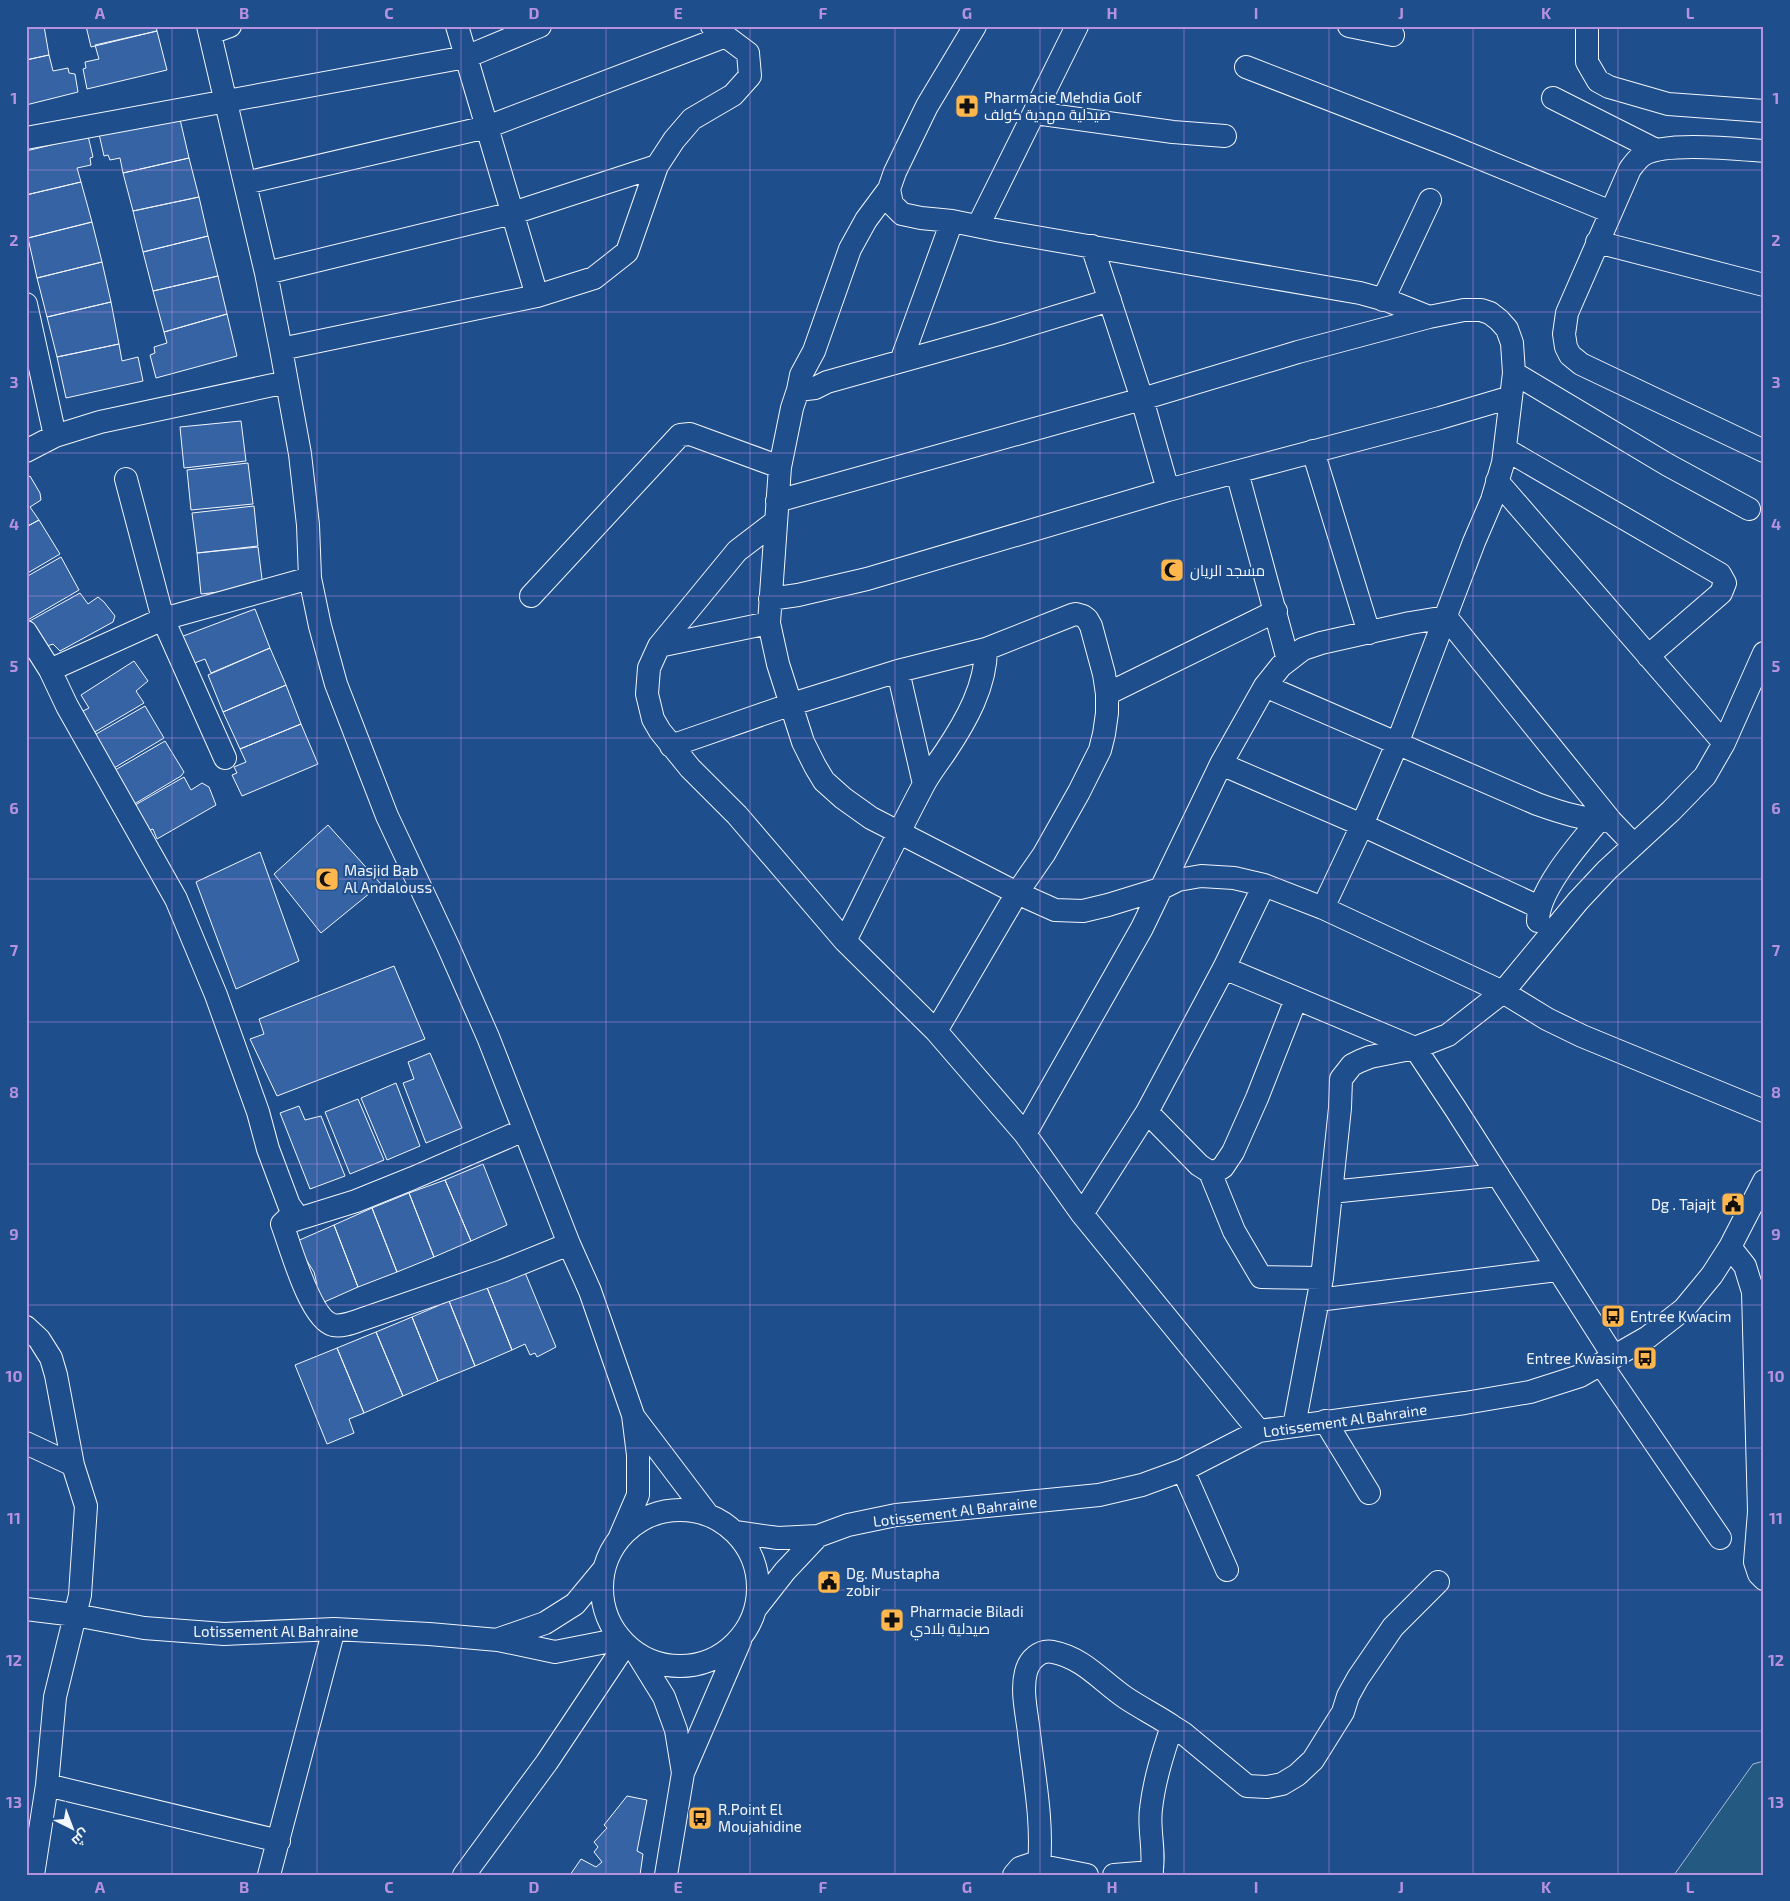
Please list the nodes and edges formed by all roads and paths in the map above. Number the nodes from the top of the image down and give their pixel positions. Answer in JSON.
{"nodes":[{"id":1,"x":457,"y":26,"type":"edge"},
{"id":2,"x":540,"y":26,"type":"edge"},
{"id":3,"x":975,"y":26,"type":"edge"},
{"id":4,"x":1077,"y":26,"type":"edge"},
{"id":5,"x":1349,"y":26,"type":"edge"},
{"id":6,"x":1587,"y":26,"type":"edge"},
{"id":7,"x":216,"y":29,"type":"edge"},
{"id":8,"x":719,"y":31,"type":"edge"},
{"id":9,"x":1393,"y":35,"type":"dead end"},
{"id":10,"x":466,"y":57,"type":"junction"},
{"id":11,"x":1246,"y":67,"type":"dead end"},
{"id":12,"x":1553,"y":98,"type":"dead end"},
{"id":13,"x":225,"y":102,"type":"junction"},
{"id":14,"x":1764,"y":110,"type":"edge"},
{"id":15,"x":1035,"y":113,"type":"junction"},
{"id":16,"x":487,"y":127,"type":"junction"},
{"id":17,"x":1225,"y":136,"type":"dead end"},
{"id":18,"x":26,"y":138,"type":"edge"},
{"id":19,"x":1656,"y":150,"type":"junction"},
{"id":20,"x":1764,"y":151,"type":"edge"},
{"id":21,"x":657,"y":166,"type":"junction"},
{"id":22,"x":245,"y":182,"type":"junction"},
{"id":23,"x":889,"y":189,"type":"junction"},
{"id":24,"x":1430,"y":200,"type":"dead end"},
{"id":25,"x":1611,"y":212,"type":"junction"},
{"id":26,"x":513,"y":213,"type":"junction"},
{"id":27,"x":952,"y":221,"type":"junction"},
{"id":28,"x":978,"y":226,"type":"junction"},
{"id":29,"x":1597,"y":242,"type":"junction"},
{"id":30,"x":1092,"y":246,"type":"junction"},
{"id":31,"x":266,"y":272,"type":"junction"},
{"id":32,"x":1764,"y":286,"type":"edge"},
{"id":33,"x":537,"y":296,"type":"junction"},
{"id":34,"x":1110,"y":300,"type":"junction"},
{"id":35,"x":1384,"y":300,"type":"junction"},
{"id":36,"x":26,"y":304,"type":"edge"},
{"id":37,"x":1429,"y":317,"type":"junction"},
{"id":38,"x":281,"y":349,"type":"junction"},
{"id":39,"x":902,"y":361,"type":"junction"},
{"id":40,"x":1514,"y":373,"type":"junction"},
{"id":41,"x":287,"y":382,"type":"junction"},
{"id":42,"x":798,"y":390,"type":"junction"},
{"id":43,"x":1511,"y":397,"type":"junction"},
{"id":44,"x":1142,"y":399,"type":"junction"},
{"id":45,"x":55,"y":436,"type":"junction"},
{"id":46,"x":1505,"y":449,"type":"junction"},
{"id":47,"x":26,"y":451,"type":"edge"},
{"id":48,"x":1313,"y":451,"type":"junction"},
{"id":49,"x":1764,"y":451,"type":"edge"},
{"id":50,"x":780,"y":467,"type":"junction"},
{"id":51,"x":1237,"y":472,"type":"junction"},
{"id":52,"x":126,"y":479,"type":"dead end"},
{"id":53,"x":1498,"y":481,"type":"junction"},
{"id":54,"x":1168,"y":490,"type":"junction"},
{"id":55,"x":1749,"y":509,"type":"dead end"},
{"id":56,"x":776,"y":511,"type":"junction"},
{"id":57,"x":310,"y":578,"type":"junction"},
{"id":58,"x":531,"y":596,"type":"dead end"},
{"id":59,"x":770,"y":599,"type":"junction"},
{"id":60,"x":1276,"y":611,"type":"junction"},
{"id":61,"x":1446,"y":617,"type":"junction"},
{"id":62,"x":163,"y":619,"type":"junction"},
{"id":63,"x":769,"y":623,"type":"junction"},
{"id":64,"x":26,"y":632,"type":"edge"},
{"id":65,"x":1369,"y":633,"type":"junction"},
{"id":66,"x":659,"y":646,"type":"junction"},
{"id":67,"x":986,"y":649,"type":"junction"},
{"id":68,"x":1764,"y":653,"type":"edge"},
{"id":69,"x":1648,"y":656,"type":"junction"},
{"id":70,"x":1288,"y":660,"type":"junction"},
{"id":71,"x":50,"y":670,"type":"junction"},
{"id":72,"x":898,"y":671,"type":"junction"},
{"id":73,"x":1265,"y":686,"type":"junction"},
{"id":74,"x":1107,"y":694,"type":"junction"},
{"id":75,"x":792,"y":704,"type":"junction"},
{"id":76,"x":1724,"y":743,"type":"junction"},
{"id":77,"x":1397,"y":744,"type":"junction"},
{"id":78,"x":671,"y":746,"type":"junction"},
{"id":79,"x":225,"y":758,"type":"dead end"},
{"id":80,"x":1221,"y":764,"type":"junction"},
{"id":81,"x":924,"y":784,"type":"junction"},
{"id":82,"x":1605,"y":821,"type":"junction"},
{"id":83,"x":1362,"y":825,"type":"junction"},
{"id":84,"x":899,"y":833,"type":"junction"},
{"id":85,"x":1634,"y":844,"type":"junction"},
{"id":86,"x":1264,"y":885,"type":"junction"},
{"id":87,"x":1160,"y":889,"type":"junction"},
{"id":88,"x":1017,"y":894,"type":"junction"},
{"id":89,"x":1323,"y":908,"type":"junction"},
{"id":90,"x":1539,"y":908,"type":"junction"},
{"id":91,"x":1545,"y":940,"type":"junction"},
{"id":92,"x":845,"y":941,"type":"junction"},
{"id":93,"x":1224,"y":968,"type":"junction"},
{"id":94,"x":1503,"y":992,"type":"junction"},
{"id":95,"x":1296,"y":999,"type":"junction"},
{"id":96,"x":936,"y":1031,"type":"junction"},
{"id":97,"x":1415,"y":1048,"type":"junction"},
{"id":98,"x":1764,"y":1111,"type":"edge"},
{"id":99,"x":1147,"y":1112,"type":"junction"},
{"id":100,"x":524,"y":1130,"type":"junction"},
{"id":101,"x":1025,"y":1134,"type":"junction"},
{"id":102,"x":1210,"y":1172,"type":"junction"},
{"id":103,"x":1498,"y":1175,"type":"junction"},
{"id":104,"x":1764,"y":1181,"type":"edge"},
{"id":105,"x":1332,"y":1192,"type":"junction"},
{"id":106,"x":1082,"y":1214,"type":"junction"},
{"id":107,"x":282,"y":1224,"type":"junction"},
{"id":108,"x":569,"y":1244,"type":"junction"},
{"id":109,"x":1730,"y":1247,"type":"junction"},
{"id":110,"x":1557,"y":1270,"type":"junction"},
{"id":111,"x":1320,"y":1289,"type":"junction"},
{"id":112,"x":26,"y":1327,"type":"edge"},
{"id":113,"x":1607,"y":1360,"type":"junction"},
{"id":114,"x":632,"y":1415,"type":"junction"},
{"id":115,"x":1326,"y":1421,"type":"junction"},
{"id":116,"x":1294,"y":1426,"type":"junction"},
{"id":117,"x":1259,"y":1431,"type":"junction"},
{"id":118,"x":26,"y":1443,"type":"edge"},
{"id":119,"x":73,"y":1465,"type":"junction"},
{"id":120,"x":1183,"y":1470,"type":"junction"},
{"id":121,"x":1369,"y":1493,"type":"dead end"},
{"id":122,"x":708,"y":1515,"type":"junction"},
{"id":123,"x":735,"y":1532,"type":"junction"},
{"id":124,"x":818,"y":1536,"type":"junction"},
{"id":125,"x":1720,"y":1538,"type":"dead end"},
{"id":126,"x":619,"y":1540,"type":"junction"},
{"id":127,"x":604,"y":1569,"type":"junction"},
{"id":128,"x":1227,"y":1570,"type":"dead end"},
{"id":129,"x":1764,"y":1579,"type":"edge"},
{"id":130,"x":1438,"y":1582,"type":"dead end"},
{"id":131,"x":78,"y":1605,"type":"junction"},
{"id":132,"x":756,"y":1608,"type":"junction"},
{"id":133,"x":26,"y":1609,"type":"edge"},
{"id":134,"x":334,"y":1629,"type":"junction"},
{"id":135,"x":742,"y":1637,"type":"junction"},
{"id":136,"x":498,"y":1640,"type":"junction"},
{"id":137,"x":628,"y":1646,"type":"junction"},
{"id":138,"x":1172,"y":1726,"type":"junction"},
{"id":139,"x":683,"y":1773,"type":"junction"},
{"id":140,"x":47,"y":1785,"type":"junction"},
{"id":141,"x":279,"y":1841,"type":"junction"},
{"id":142,"x":1038,"y":1865,"type":"junction"},
{"id":143,"x":1151,"y":1874,"type":"edge"},
{"id":144,"x":33,"y":1875,"type":"edge"},
{"id":145,"x":270,"y":1875,"type":"edge"},
{"id":146,"x":464,"y":1875,"type":"edge"},
{"id":147,"x":666,"y":1875,"type":"edge"},
{"id":148,"x":1014,"y":1875,"type":"edge"},
{"id":149,"x":1087,"y":1875,"type":"edge"},
{"id":150,"x":1114,"y":1875,"type":"edge"}],
"edges":[{"from":1,"to":10,"type":"street"},
{"from":2,"to":10,"type":"street"},
{"from":3,"to":23,"type":"street"},
{"from":4,"to":15,"type":"street"},
{"from":5,"to":9,"type":"street"},
{"from":6,"to":14,"type":"street"},
{"from":7,"to":13,"type":"street"},
{"from":8,"to":16,"type":"street"},
{"from":8,"to":21,"type":"street"},
{"from":10,"to":13,"type":"street"},
{"from":10,"to":16,"type":"street"},
{"from":11,"to":25,"type":"street"},
{"from":12,"to":19,"type":"street"},
{"from":13,"to":18,"type":"street"},
{"from":13,"to":22,"type":"street"},
{"from":15,"to":17,"type":"street"},
{"from":15,"to":28,"type":"street"},
{"from":16,"to":22,"type":"street"},
{"from":16,"to":26,"type":"street"},
{"from":19,"to":20,"type":"street"},
{"from":19,"to":25,"type":"street"},
{"from":21,"to":26,"type":"street"},
{"from":21,"to":33,"type":"street"},
{"from":22,"to":31,"type":"street"},
{"from":23,"to":27,"type":"street"},
{"from":23,"to":42,"type":"street"},
{"from":24,"to":35,"type":"street"},
{"from":25,"to":29,"type":"street"},
{"from":26,"to":31,"type":"street"},
{"from":26,"to":33,"type":"street"},
{"from":27,"to":28,"type":"street"},
{"from":27,"to":39,"type":"street"},
{"from":28,"to":30,"type":"street"},
{"from":29,"to":32,"type":"street"},
{"from":29,"to":49,"type":"street"},
{"from":30,"to":34,"type":"street"},
{"from":30,"to":35,"type":"street"},
{"from":31,"to":38,"type":"street"},
{"from":33,"to":38,"type":"street"},
{"from":34,"to":39,"type":"street"},
{"from":34,"to":44,"type":"street"},
{"from":35,"to":37,"type":"street"},
{"from":36,"to":45,"type":"street"},
{"from":37,"to":40,"type":"street"},
{"from":37,"to":44,"type":"street"},
{"from":38,"to":41,"type":"street"},
{"from":39,"to":42,"type":"street"},
{"from":40,"to":43,"type":"street"},
{"from":40,"to":55,"type":"street"},
{"from":41,"to":45,"type":"street"},
{"from":41,"to":57,"type":"street"},
{"from":42,"to":50,"type":"street"},
{"from":43,"to":46,"type":"street"},
{"from":43,"to":48,"type":"street"},
{"from":44,"to":54,"type":"street"},
{"from":44,"to":56,"type":"street"},
{"from":45,"to":47,"type":"street"},
{"from":46,"to":53,"type":"street"},
{"from":46,"to":69,"type":"street"},
{"from":48,"to":51,"type":"street"},
{"from":48,"to":65,"type":"street"},
{"from":50,"to":56,"type":"street"},
{"from":50,"to":58,"type":"street"},
{"from":51,"to":54,"type":"street"},
{"from":51,"to":60,"type":"street"},
{"from":52,"to":62,"type":"street"},
{"from":53,"to":61,"type":"street"},
{"from":53,"to":69,"type":"street"},
{"from":54,"to":59,"type":"street"},
{"from":56,"to":59,"type":"street"},
{"from":56,"to":66,"type":"street"},
{"from":57,"to":62,"type":"street"},
{"from":57,"to":100,"type":"street"},
{"from":59,"to":63,"type":"street"},
{"from":60,"to":70,"type":"street"},
{"from":60,"to":74,"type":"street"},
{"from":61,"to":65,"type":"street"},
{"from":61,"to":77,"type":"street"},
{"from":61,"to":82,"type":"street"},
{"from":62,"to":71,"type":"street"},
{"from":62,"to":79,"type":"street"},
{"from":63,"to":66,"type":"street"},
{"from":63,"to":75,"type":"street"},
{"from":64,"to":71,"type":"street"},
{"from":65,"to":70,"type":"street"},
{"from":66,"to":78,"type":"street"},
{"from":67,"to":72,"type":"street"},
{"from":67,"to":74,"type":"street"},
{"from":67,"to":81,"type":"street"},
{"from":68,"to":76,"type":"street"},
{"from":69,"to":76,"type":"street"},
{"from":70,"to":73,"type":"street"},
{"from":71,"to":107,"type":"street"},
{"from":72,"to":75,"type":"street"},
{"from":72,"to":81,"type":"street"},
{"from":73,"to":77,"type":"street"},
{"from":73,"to":80,"type":"street"},
{"from":74,"to":88,"type":"street"},
{"from":75,"to":78,"type":"street"},
{"from":75,"to":84,"type":"street"},
{"from":76,"to":85,"type":"street"},
{"from":77,"to":82,"type":"street"},
{"from":77,"to":83,"type":"street"},
{"from":78,"to":92,"type":"street"},
{"from":80,"to":83,"type":"street"},
{"from":80,"to":87,"type":"street"},
{"from":81,"to":84,"type":"street"},
{"from":82,"to":85,"type":"street"},
{"from":82,"to":90,"type":"street"},
{"from":83,"to":89,"type":"street"},
{"from":83,"to":90,"type":"street"},
{"from":84,"to":88,"type":"street"},
{"from":84,"to":92,"type":"street"},
{"from":85,"to":91,"type":"street"},
{"from":86,"to":87,"type":"street"},
{"from":86,"to":89,"type":"street"},
{"from":86,"to":93,"type":"street"},
{"from":87,"to":88,"type":"street"},
{"from":87,"to":101,"type":"street"},
{"from":88,"to":96,"type":"street"},
{"from":89,"to":94,"type":"street"},
{"from":90,"to":91,"type":"street"},
{"from":91,"to":94,"type":"street"},
{"from":92,"to":96,"type":"street"},
{"from":93,"to":95,"type":"street"},
{"from":93,"to":99,"type":"street"},
{"from":94,"to":97,"type":"street"},
{"from":94,"to":98,"type":"street"},
{"from":95,"to":97,"type":"street"},
{"from":95,"to":102,"type":"street"},
{"from":96,"to":101,"type":"street"},
{"from":97,"to":103,"type":"street"},
{"from":97,"to":105,"type":"street"},
{"from":99,"to":102,"type":"street"},
{"from":99,"to":106,"type":"street"},
{"from":100,"to":107,"type":"street"},
{"from":100,"to":108,"type":"street"},
{"from":101,"to":106,"type":"street"},
{"from":102,"to":111,"type":"street"},
{"from":103,"to":105,"type":"street"},
{"from":103,"to":110,"type":"street"},
{"from":104,"to":109,"type":"street","name":"Lotissement Al Bahraine"},
{"from":105,"to":111,"type":"street"},
{"from":106,"to":117,"type":"street"},
{"from":107,"to":108,"type":"street"},
{"from":108,"to":114,"type":"street"},
{"from":109,"to":113,"type":"street","name":"Lotissement Al Bahraine"},
{"from":109,"to":129,"type":"street"},
{"from":110,"to":111,"type":"street"},
{"from":110,"to":113,"type":"street"},
{"from":111,"to":116,"type":"street"},
{"from":112,"to":119,"type":"street"},
{"from":113,"to":115,"type":"street","name":"Lotissement Al Bahraine"},
{"from":113,"to":125,"type":"street"},
{"from":114,"to":122,"type":"street"},
{"from":114,"to":126,"type":"street"},
{"from":115,"to":116,"type":"street","name":"Lotissement Al Bahraine"},
{"from":115,"to":121,"type":"street"},
{"from":116,"to":117,"type":"street","name":"Lotissement Al Bahraine"},
{"from":117,"to":120,"type":"street","name":"Lotissement Al Bahraine"},
{"from":118,"to":119,"type":"street"},
{"from":119,"to":131,"type":"street"},
{"from":120,"to":124,"type":"street","name":"Lotissement Al Bahraine"},
{"from":120,"to":128,"type":"street"},
{"from":122,"to":123,"type":"street"},
{"from":122,"to":126,"type":"street"},
{"from":123,"to":124,"type":"street","name":"Lotissement Al Bahraine"},
{"from":123,"to":132,"type":"street"},
{"from":124,"to":132,"type":"street","name":"Lotissement Al Bahraine"},
{"from":126,"to":127,"type":"street"},
{"from":127,"to":136,"type":"street","name":"Lotissement Al Bahraine"},
{"from":127,"to":137,"type":"street"},
{"from":130,"to":138,"type":"street"},
{"from":131,"to":133,"type":"street","name":"Lotissement Al Bahraine"},
{"from":131,"to":134,"type":"street","name":"Lotissement Al Bahraine"},
{"from":131,"to":140,"type":"street"},
{"from":132,"to":135,"type":"street"},
{"from":134,"to":136,"type":"street","name":"Lotissement Al Bahraine"},
{"from":134,"to":141,"type":"street"},
{"from":135,"to":137,"type":"street"},
{"from":135,"to":139,"type":"street"},
{"from":136,"to":137,"type":"street","name":"Lotissement Al Bahraine"},
{"from":137,"to":139,"type":"street"},
{"from":137,"to":146,"type":"street"},
{"from":138,"to":142,"type":"street"},
{"from":138,"to":143,"type":"street"},
{"from":139,"to":147,"type":"street"},
{"from":140,"to":141,"type":"street"},
{"from":140,"to":144,"type":"street"},
{"from":141,"to":145,"type":"street"},
{"from":142,"to":148,"type":"street"},
{"from":142,"to":149,"type":"street"},
{"from":143,"to":150,"type":"street"}]}
